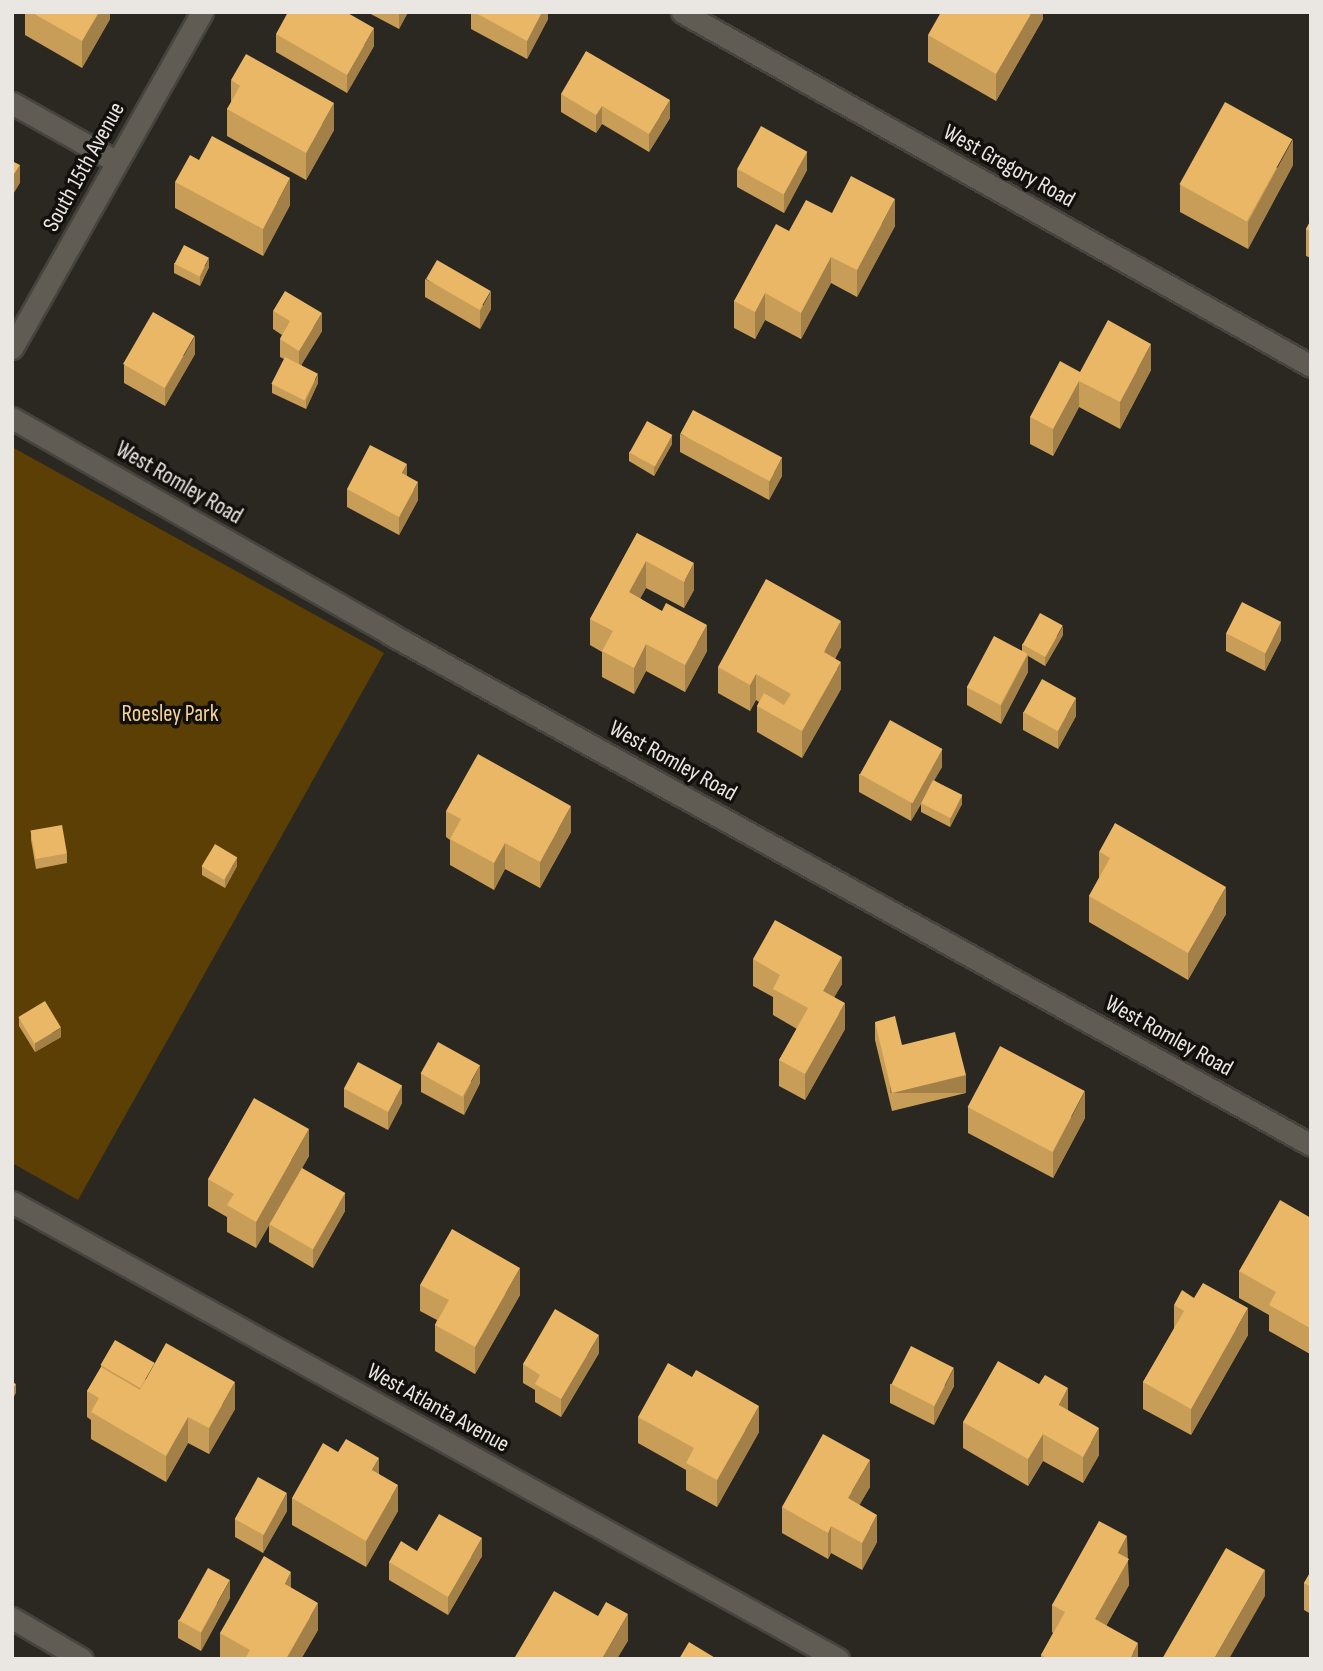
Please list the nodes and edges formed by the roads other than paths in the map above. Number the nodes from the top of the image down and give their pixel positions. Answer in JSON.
{"nodes":[{"id":1,"x":202,"y":12,"type":"edge"},
{"id":2,"x":682,"y":12,"type":"edge"},
{"id":3,"x":12,"y":103,"type":"edge"},
{"id":4,"x":117,"y":162,"type":"junction"},
{"id":5,"x":12,"y":348,"type":"edge"},
{"id":6,"x":1311,"y":366,"type":"edge"},
{"id":7,"x":12,"y":418,"type":"edge"},
{"id":8,"x":1311,"y":1145,"type":"edge"},
{"id":9,"x":12,"y":1202,"type":"edge"},
{"id":10,"x":12,"y":1618,"type":"edge"},
{"id":11,"x":82,"y":1659,"type":"edge"},
{"id":12,"x":838,"y":1659,"type":"edge"}],
"edges":[{"from":1,"to":4,"type":"street","name":"South 15th Avenue"},
{"from":2,"to":6,"type":"street","name":"West Gregory Road"},
{"from":3,"to":4,"type":"street"},
{"from":4,"to":5,"type":"street","name":"South 15th Avenue"},
{"from":7,"to":8,"type":"street","name":"West Romley Road"},
{"from":9,"to":12,"type":"street","name":"West Atlanta Avenue"},
{"from":10,"to":11,"type":"street"}]}
